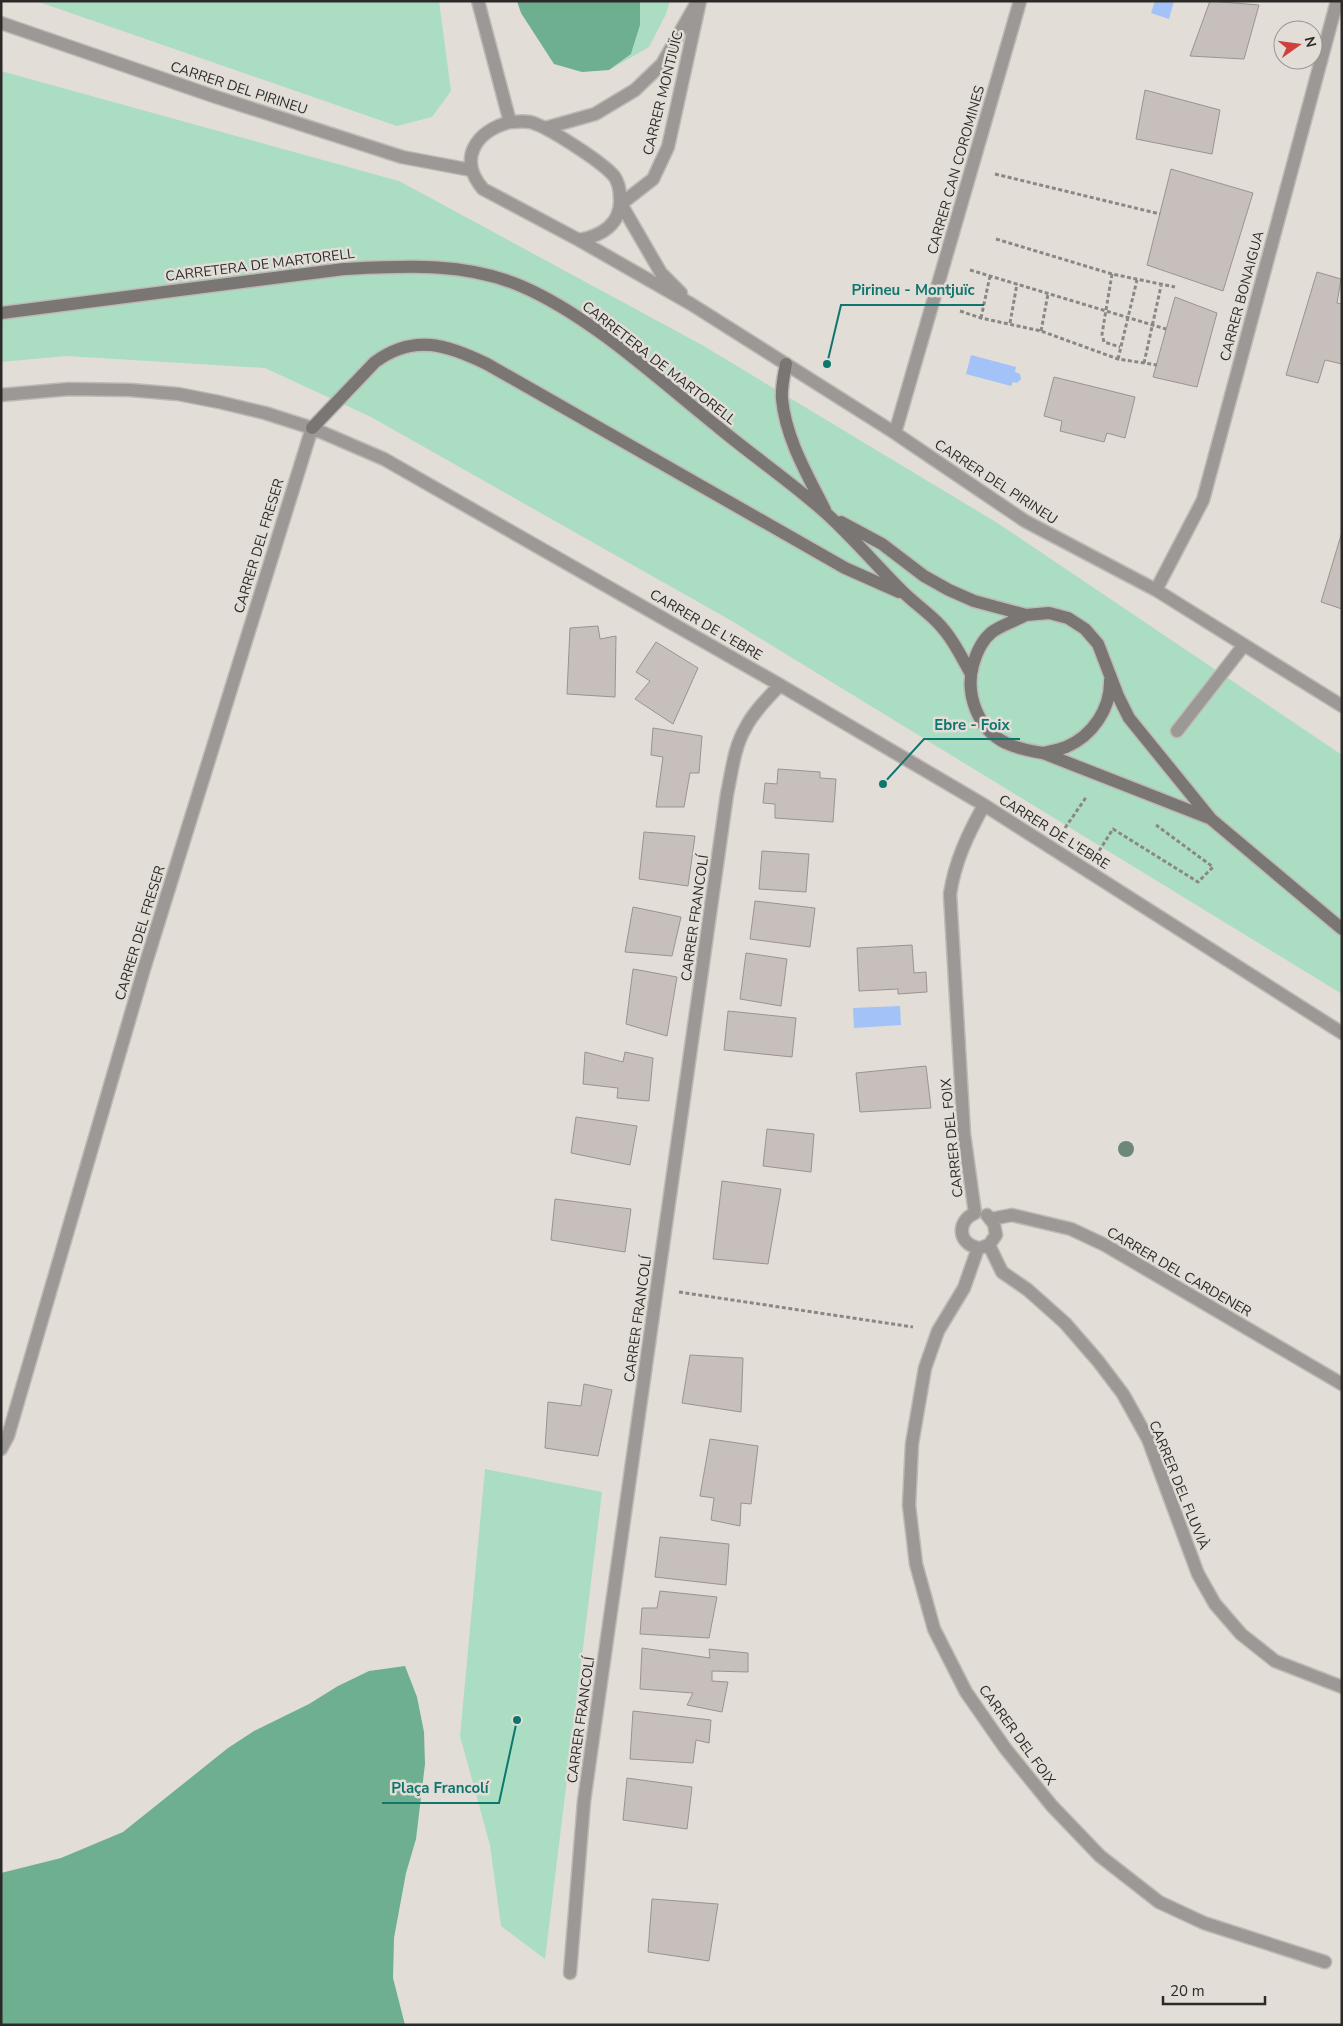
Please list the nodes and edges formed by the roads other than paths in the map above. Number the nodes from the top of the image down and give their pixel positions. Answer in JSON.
{"nodes":[{"id":1,"x":478,"y":1,"type":"edge"},
{"id":2,"x":699,"y":1,"type":"edge"},
{"id":3,"x":1020,"y":1,"type":"edge"},
{"id":4,"x":1337,"y":1,"type":"edge"},
{"id":5,"x":1,"y":23,"type":"edge"},
{"id":6,"x":510,"y":122,"type":"junction"},
{"id":7,"x":545,"y":128,"type":"junction"},
{"id":8,"x":471,"y":170,"type":"junction"},
{"id":9,"x":620,"y":204,"type":"junction"},
{"id":10,"x":579,"y":240,"type":"junction"},
{"id":11,"x":692,"y":304,"type":"junction"},
{"id":12,"x":1,"y":313,"type":"edge"},
{"id":13,"x":786,"y":364,"type":"junction"},
{"id":14,"x":1,"y":395,"type":"edge"},
{"id":15,"x":312,"y":428,"type":"junction"},
{"id":16,"x":896,"y":434,"type":"junction"},
{"id":17,"x":828,"y":515,"type":"junction"},
{"id":18,"x":1156,"y":590,"type":"junction"},
{"id":19,"x":906,"y":596,"type":"junction"},
{"id":20,"x":1026,"y":615,"type":"junction"},
{"id":21,"x":1244,"y":645,"type":"junction"},
{"id":22,"x":1108,"y":670,"type":"junction"},
{"id":23,"x":971,"y":674,"type":"junction"},
{"id":24,"x":780,"y":685,"type":"junction"},
{"id":25,"x":1342,"y":706,"type":"edge"},
{"id":26,"x":1177,"y":731,"type":"dead end"},
{"id":27,"x":1043,"y":753,"type":"junction"},
{"id":28,"x":984,"y":805,"type":"junction"},
{"id":29,"x":1211,"y":819,"type":"junction"},
{"id":30,"x":1329,"y":916,"type":"junction"},
{"id":31,"x":1342,"y":924,"type":"edge"},
{"id":32,"x":1342,"y":928,"type":"edge"},
{"id":33,"x":1342,"y":1034,"type":"edge"},
{"id":34,"x":975,"y":1213,"type":"junction"},
{"id":35,"x":992,"y":1218,"type":"junction"},
{"id":36,"x":983,"y":1247,"type":"junction"},
{"id":37,"x":1342,"y":1384,"type":"edge"},
{"id":38,"x":1,"y":1449,"type":"edge"},
{"id":39,"x":1342,"y":1687,"type":"edge"},
{"id":40,"x":1325,"y":1962,"type":"dead end"},
{"id":41,"x":570,"y":1973,"type":"dead end"}],
"edges":[{"from":1,"to":6,"type":"street"},
{"from":2,"to":7,"type":"street"},
{"from":2,"to":9,"type":"street","name":"CARRER MONTJUÏC"},
{"from":3,"to":16,"type":"street","name":"CARRER CAN COROMINES"},
{"from":4,"to":18,"type":"street","name":"CARRER BONAIGUA"},
{"from":5,"to":8,"type":"street","name":"CARRER DEL PIRINEU"},
{"from":6,"to":7,"type":"street","name":"CARRER DEL PIRINEU"},
{"from":6,"to":8,"type":"street","name":"CARRER DEL PIRINEU"},
{"from":7,"to":9,"type":"street","name":"CARRER DEL PIRINEU"},
{"from":8,"to":10,"type":"street","name":"CARRER DEL PIRINEU"},
{"from":9,"to":10,"type":"street"},
{"from":9,"to":11,"type":"street","name":"CARRER DEL PIRINEU"},
{"from":10,"to":11,"type":"street","name":"CARRER DEL PIRINEU"},
{"from":11,"to":13,"type":"street","name":"CARRER DEL PIRINEU"},
{"from":12,"to":17,"type":"main road","name":"CARRETERA DE MARTORELL"},
{"from":13,"to":16,"type":"street","name":"CARRER DEL PIRINEU"},
{"from":13,"to":17,"type":"main road"},
{"from":14,"to":15,"type":"street","name":"CARRER DE L'EBRE"},
{"from":15,"to":19,"type":"main road"},
{"from":15,"to":24,"type":"street","name":"CARRER DE L'EBRE"},
{"from":15,"to":38,"type":"street","name":"CARRER DEL FRESER"},
{"from":16,"to":18,"type":"street","name":"CARRER DEL PIRINEU"},
{"from":17,"to":19,"type":"main road","name":"CARRETERA DE MARTORELL"},
{"from":17,"to":20,"type":"main road"},
{"from":18,"to":21,"type":"street","name":"CARRER DEL PIRINEU"},
{"from":19,"to":23,"type":"main road","name":"CARRETERA DE MARTORELL"},
{"from":20,"to":22,"type":"main road"},
{"from":20,"to":23,"type":"main road"},
{"from":21,"to":25,"type":"street","name":"CARRER DEL PIRINEU"},
{"from":21,"to":26,"type":"street"},
{"from":22,"to":27,"type":"main road"},
{"from":22,"to":29,"type":"main road"},
{"from":23,"to":27,"type":"main road"},
{"from":24,"to":28,"type":"street","name":"CARRER DE L'EBRE"},
{"from":24,"to":41,"type":"street","name":"CARRER FRANCOLÍ"},
{"from":27,"to":29,"type":"main road"},
{"from":28,"to":33,"type":"street","name":"CARRER DE L'EBRE"},
{"from":28,"to":34,"type":"street","name":"CARRER DEL FOIX"},
{"from":29,"to":30,"type":"main road"},
{"from":30,"to":31,"type":"main road"},
{"from":30,"to":32,"type":"main road"},
{"from":34,"to":35,"type":"street"},
{"from":34,"to":36,"type":"street","name":"CARRER DEL FOIX"},
{"from":35,"to":36,"type":"street"},
{"from":35,"to":37,"type":"street","name":"CARRER DEL CARDENER"},
{"from":36,"to":39,"type":"street","name":"CARRER DEL FLUVIÀ"},
{"from":36,"to":40,"type":"street","name":"CARRER DEL FOIX"}]}
